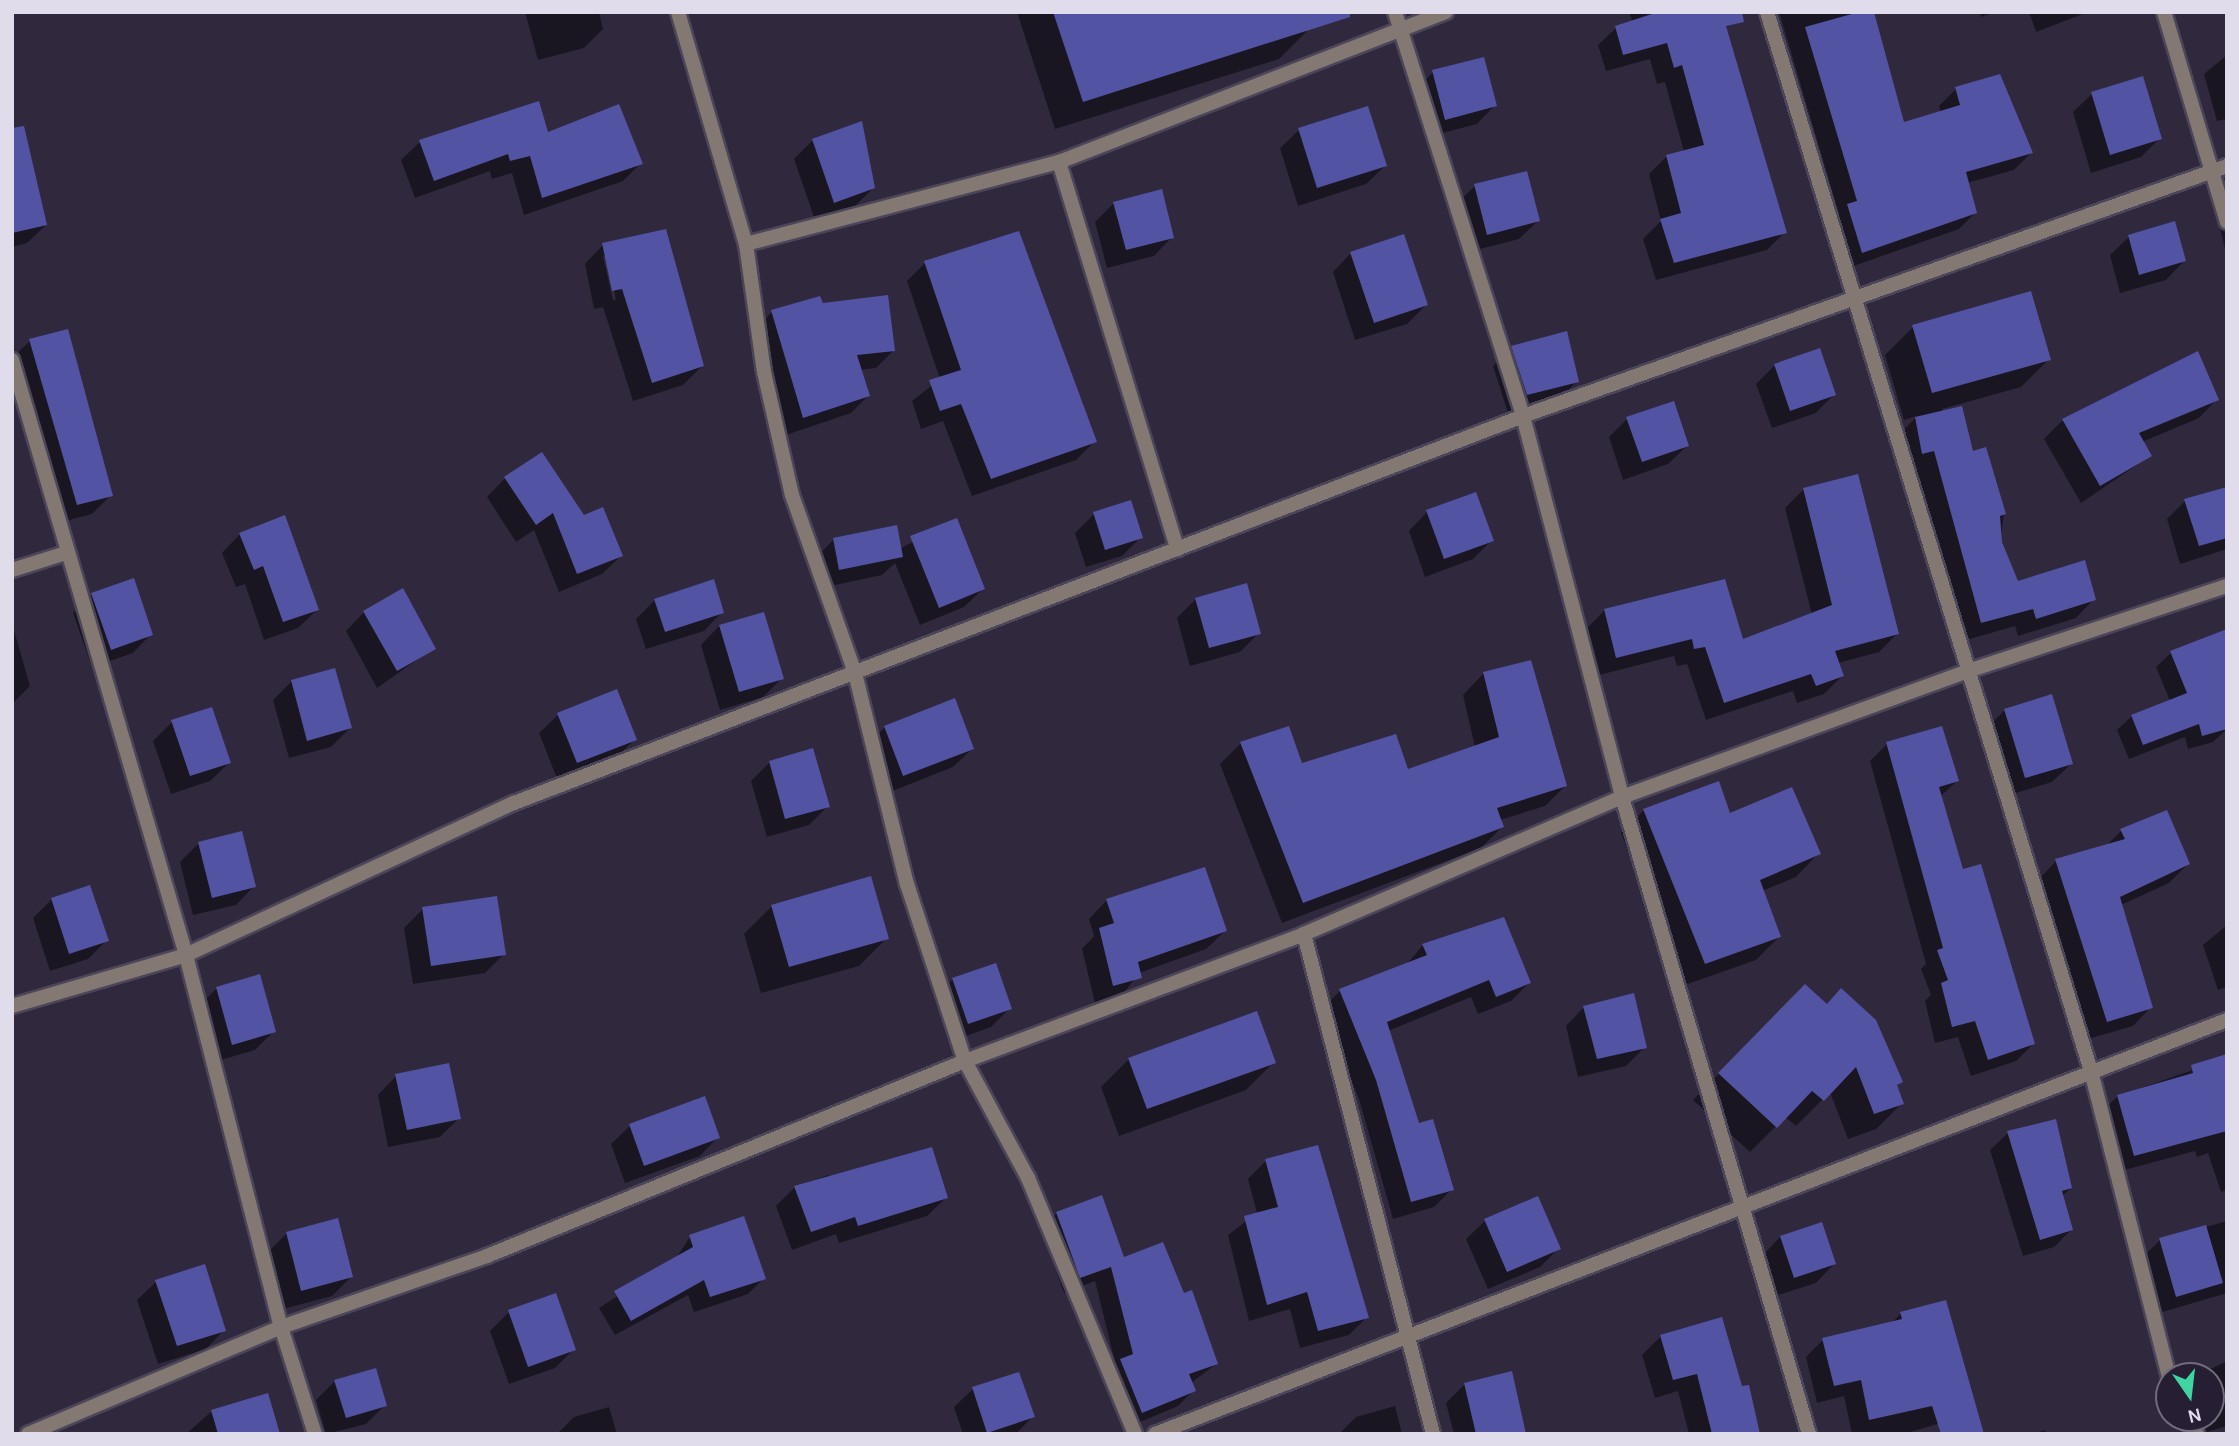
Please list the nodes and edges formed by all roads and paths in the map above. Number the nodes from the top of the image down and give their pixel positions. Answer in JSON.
{"nodes":[{"id":1,"x":678,"y":12,"type":"edge"},
{"id":2,"x":1395,"y":12,"type":"edge"},
{"id":3,"x":1447,"y":12,"type":"edge"},
{"id":4,"x":1767,"y":12,"type":"edge"},
{"id":5,"x":2164,"y":12,"type":"edge"},
{"id":6,"x":1401,"y":29,"type":"junction"},
{"id":7,"x":1059,"y":162,"type":"junction"},
{"id":8,"x":2221,"y":168,"type":"edge"},
{"id":9,"x":2227,"y":222,"type":"edge"},
{"id":10,"x":746,"y":244,"type":"junction"},
{"id":11,"x":1859,"y":300,"type":"junction"},
{"id":12,"x":12,"y":360,"type":"edge"},
{"id":13,"x":1523,"y":416,"type":"junction"},
{"id":14,"x":1177,"y":549,"type":"junction"},
{"id":15,"x":66,"y":553,"type":"junction"},
{"id":16,"x":12,"y":570,"type":"edge"},
{"id":17,"x":2227,"y":586,"type":"edge"},
{"id":18,"x":1965,"y":672,"type":"junction"},
{"id":19,"x":855,"y":673,"type":"junction"},
{"id":20,"x":1622,"y":797,"type":"junction"},
{"id":21,"x":1304,"y":933,"type":"junction"},
{"id":22,"x":186,"y":955,"type":"junction"},
{"id":23,"x":12,"y":1006,"type":"edge"},
{"id":24,"x":2227,"y":1020,"type":"edge"},
{"id":25,"x":965,"y":1061,"type":"junction"},
{"id":26,"x":2091,"y":1071,"type":"junction"},
{"id":27,"x":1745,"y":1203,"type":"junction"},
{"id":28,"x":281,"y":1327,"type":"junction"},
{"id":29,"x":1405,"y":1335,"type":"junction"},
{"id":30,"x":2165,"y":1362,"type":"edge"},
{"id":31,"x":27,"y":1434,"type":"edge"},
{"id":32,"x":315,"y":1434,"type":"edge"},
{"id":33,"x":1135,"y":1434,"type":"edge"},
{"id":34,"x":1155,"y":1434,"type":"edge"},
{"id":35,"x":1433,"y":1434,"type":"edge"},
{"id":36,"x":1809,"y":1434,"type":"edge"}],
"edges":[{"from":1,"to":10,"type":"street"},
{"from":2,"to":6,"type":"street"},
{"from":3,"to":6,"type":"street"},
{"from":4,"to":11,"type":"street"},
{"from":5,"to":8,"type":"street"},
{"from":6,"to":7,"type":"street"},
{"from":6,"to":13,"type":"street"},
{"from":7,"to":10,"type":"street"},
{"from":7,"to":14,"type":"street"},
{"from":8,"to":9,"type":"street"},
{"from":8,"to":11,"type":"street"},
{"from":10,"to":19,"type":"street"},
{"from":11,"to":13,"type":"street"},
{"from":11,"to":18,"type":"street"},
{"from":12,"to":15,"type":"street"},
{"from":13,"to":14,"type":"street"},
{"from":13,"to":20,"type":"street"},
{"from":14,"to":19,"type":"street"},
{"from":15,"to":16,"type":"street"},
{"from":15,"to":22,"type":"street"},
{"from":17,"to":18,"type":"street"},
{"from":18,"to":20,"type":"street"},
{"from":18,"to":26,"type":"street"},
{"from":19,"to":22,"type":"street"},
{"from":19,"to":25,"type":"street"},
{"from":20,"to":21,"type":"street"},
{"from":20,"to":27,"type":"street"},
{"from":21,"to":25,"type":"street"},
{"from":21,"to":29,"type":"street"},
{"from":22,"to":23,"type":"street"},
{"from":22,"to":28,"type":"street"},
{"from":24,"to":26,"type":"street"},
{"from":25,"to":28,"type":"street"},
{"from":25,"to":33,"type":"street"},
{"from":26,"to":27,"type":"street"},
{"from":26,"to":30,"type":"street"},
{"from":27,"to":29,"type":"street"},
{"from":27,"to":36,"type":"street"},
{"from":28,"to":31,"type":"street"},
{"from":28,"to":32,"type":"street"},
{"from":29,"to":34,"type":"street"},
{"from":29,"to":35,"type":"street"}]}
